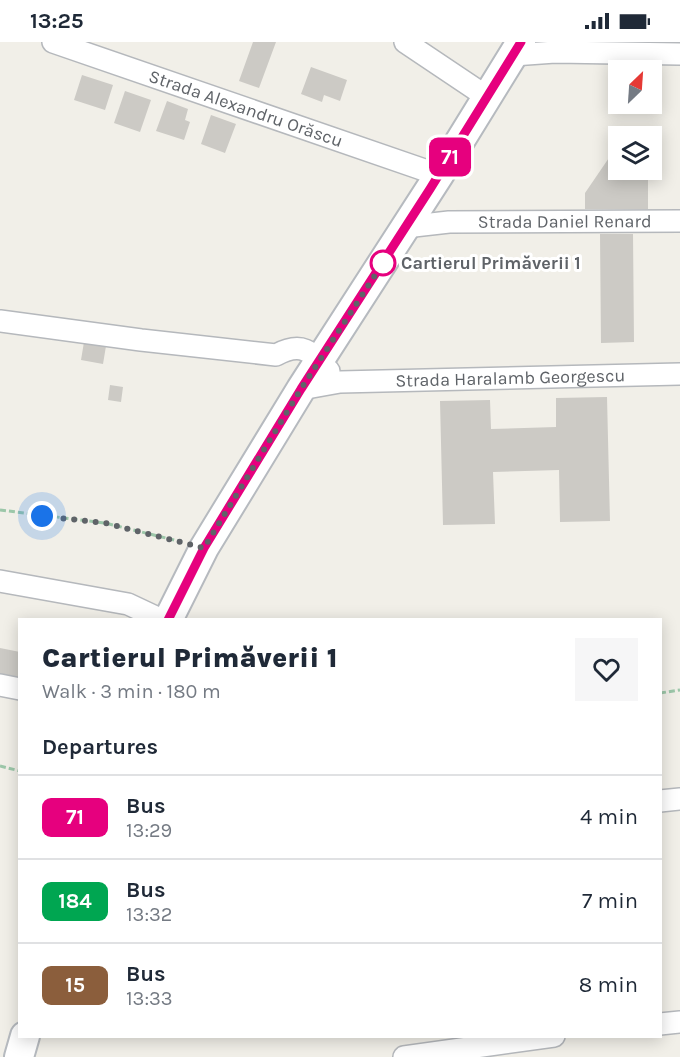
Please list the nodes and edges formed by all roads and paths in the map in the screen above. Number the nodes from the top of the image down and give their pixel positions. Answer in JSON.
{"nodes":[{"id":1,"x":53,"y":42,"type":"edge"},
{"id":2,"x":405,"y":42,"type":"edge"},
{"id":3,"x":550,"y":47,"type":"edge"},
{"id":4,"x":517,"y":48,"type":"edge"},
{"id":5,"x":680,"y":54,"type":"edge"},
{"id":6,"x":488,"y":98,"type":"junction"},
{"id":7,"x":439,"y":175,"type":"junction"},
{"id":8,"x":421,"y":203,"type":"junction"},
{"id":9,"x":680,"y":221,"type":"edge"},
{"id":10,"x":449,"y":222,"type":"junction"},
{"id":11,"x":405,"y":227,"type":"junction"},
{"id":12,"x":0,"y":321,"type":"edge"},
{"id":13,"x":320,"y":360,"type":"junction"},
{"id":14,"x":680,"y":374,"type":"edge"},
{"id":15,"x":340,"y":382,"type":"junction"},
{"id":16,"x":301,"y":389,"type":"junction"},
{"id":17,"x":0,"y":510,"type":"edge"},
{"id":18,"x":204,"y":548,"type":"junction"},
{"id":19,"x":0,"y":581,"type":"edge"},
{"id":20,"x":158,"y":618,"type":"edge"},
{"id":21,"x":169,"y":618,"type":"edge"},
{"id":22,"x":0,"y":685,"type":"edge"},
{"id":23,"x":18,"y":689,"type":"edge"},
{"id":24,"x":680,"y":690,"type":"edge"},
{"id":25,"x":662,"y":693,"type":"edge"},
{"id":26,"x":0,"y":766,"type":"edge"},
{"id":27,"x":18,"y":770,"type":"edge"},
{"id":28,"x":680,"y":799,"type":"edge"},
{"id":29,"x":662,"y":801,"type":"edge"},
{"id":30,"x":680,"y":1022,"type":"edge"},
{"id":31,"x":662,"y":1024,"type":"edge"},
{"id":32,"x":24,"y":1038,"type":"edge"},
{"id":33,"x":540,"y":1038,"type":"edge"},
{"id":34,"x":19,"y":1057,"type":"edge"},
{"id":35,"x":404,"y":1057,"type":"edge"}],
"edges":[{"from":1,"to":7,"type":"street","name":"Strada Alexandru Orăscu"},
{"from":2,"to":6,"type":"street"},
{"from":3,"to":4,"type":"street"},
{"from":3,"to":5,"type":"street"},
{"from":4,"to":6,"type":"main road"},
{"from":6,"to":7,"type":"main road"},
{"from":7,"to":8,"type":"main road"},
{"from":8,"to":10,"type":"street"},
{"from":8,"to":11,"type":"main road"},
{"from":9,"to":10,"type":"street","name":"Strada Daniel Renard"},
{"from":10,"to":11,"type":"street","name":"Strada Daniel Renard"},
{"from":11,"to":13,"type":"main road"},
{"from":12,"to":13,"type":"street"},
{"from":13,"to":15,"type":"street"},
{"from":13,"to":16,"type":"main road"},
{"from":14,"to":15,"type":"street","name":"Strada Haralamb Georgescu"},
{"from":15,"to":16,"type":"street","name":"Strada Haralamb Georgescu"},
{"from":16,"to":18,"type":"main road"},
{"from":17,"to":18,"type":"path"},
{"from":18,"to":21,"type":"main road"},
{"from":19,"to":20,"type":"street"},
{"from":22,"to":23,"type":"street"},
{"from":24,"to":25,"type":"path"},
{"from":26,"to":27,"type":"path"},
{"from":28,"to":29,"type":"street"},
{"from":30,"to":31,"type":"street"},
{"from":32,"to":34,"type":"main road"},
{"from":33,"to":35,"type":"street"}]}
